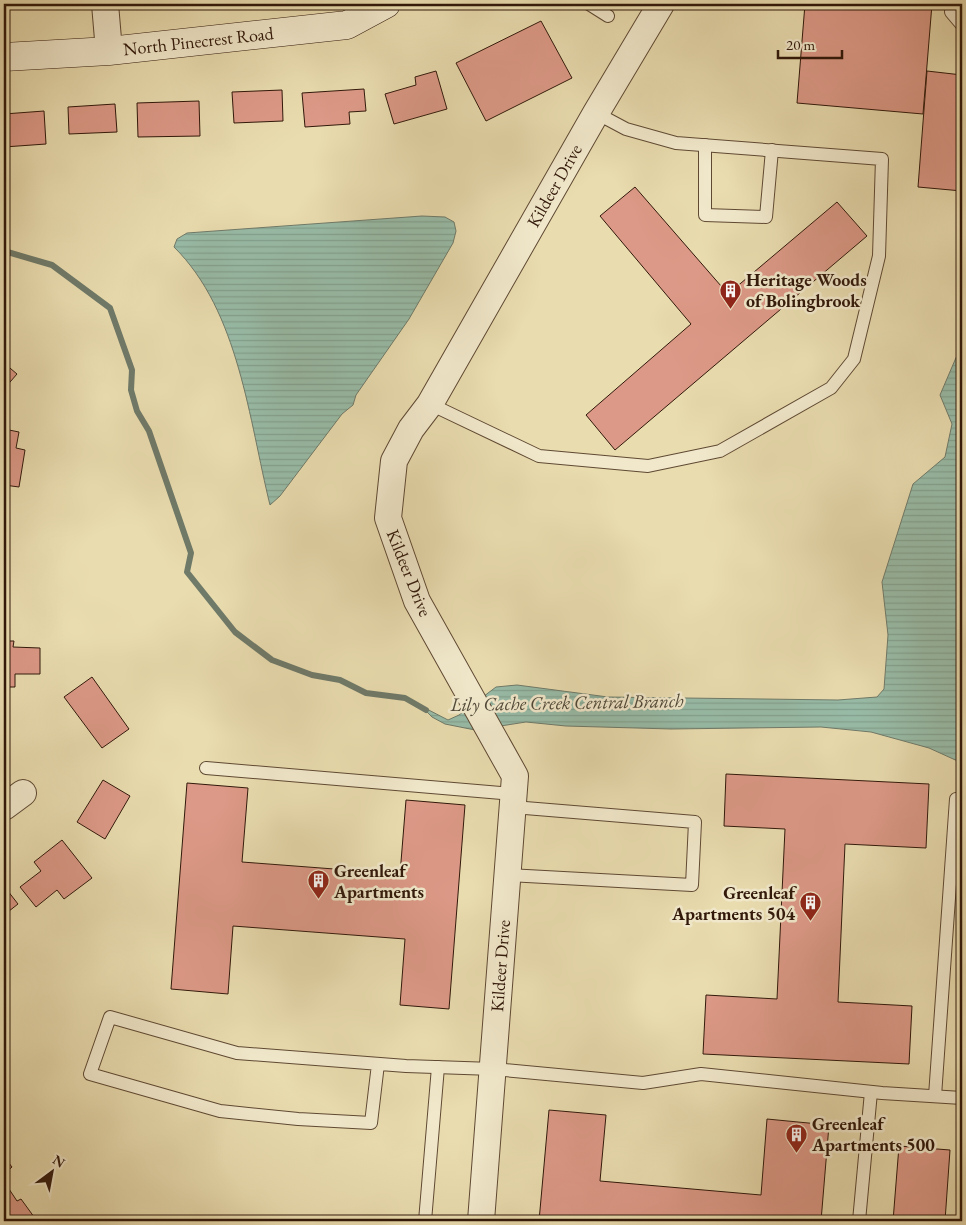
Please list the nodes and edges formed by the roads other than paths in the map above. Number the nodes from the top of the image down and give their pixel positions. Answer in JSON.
{"nodes":[{"id":1,"x":105,"y":4,"type":"edge"},
{"id":2,"x":386,"y":4,"type":"edge"},
{"id":3,"x":589,"y":4,"type":"edge"},
{"id":4,"x":661,"y":4,"type":"edge"},
{"id":5,"x":952,"y":4,"type":"edge"},
{"id":6,"x":608,"y":16,"type":"dead end"},
{"id":7,"x":962,"y":25,"type":"edge"},
{"id":8,"x":109,"y":51,"type":"junction"},
{"id":9,"x":4,"y":57,"type":"edge"},
{"id":10,"x":596,"y":113,"type":"junction"},
{"id":11,"x":705,"y":145,"type":"junction"},
{"id":12,"x":772,"y":150,"type":"junction"},
{"id":13,"x":430,"y":404,"type":"junction"},
{"id":14,"x":206,"y":768,"type":"dead end"},
{"id":15,"x":956,"y":800,"type":"dead end"},
{"id":16,"x":513,"y":801,"type":"junction"},
{"id":17,"x":508,"y":875,"type":"junction"},
{"id":18,"x":378,"y":1064,"type":"junction"},
{"id":19,"x":438,"y":1067,"type":"junction"},
{"id":20,"x":493,"y":1069,"type":"junction"},
{"id":21,"x":871,"y":1092,"type":"junction"},
{"id":22,"x":935,"y":1096,"type":"junction"},
{"id":23,"x":962,"y":1098,"type":"edge"},
{"id":24,"x":425,"y":1221,"type":"edge"},
{"id":25,"x":481,"y":1221,"type":"edge"},
{"id":26,"x":859,"y":1221,"type":"edge"}],
"edges":[{"from":1,"to":8,"type":"street"},
{"from":2,"to":8,"type":"street","name":"North Pinecrest Road"},
{"from":3,"to":6,"type":"lane"},
{"from":4,"to":10,"type":"street","name":"Kildeer Drive"},
{"from":5,"to":7,"type":"lane"},
{"from":8,"to":9,"type":"street","name":"North Pinecrest Road"},
{"from":10,"to":11,"type":"lane"},
{"from":10,"to":13,"type":"street","name":"Kildeer Drive"},
{"from":11,"to":12,"type":"lane"},
{"from":11,"to":12,"type":"lane"},
{"from":12,"to":13,"type":"lane"},
{"from":13,"to":16,"type":"street","name":"Kildeer Drive"},
{"from":14,"to":16,"type":"lane"},
{"from":15,"to":22,"type":"lane"},
{"from":16,"to":17,"type":"street","name":"Kildeer Drive"},
{"from":16,"to":17,"type":"lane"},
{"from":17,"to":20,"type":"street","name":"Kildeer Drive"},
{"from":18,"to":18,"type":"lane"},
{"from":18,"to":19,"type":"lane"},
{"from":19,"to":20,"type":"lane"},
{"from":19,"to":24,"type":"lane"},
{"from":20,"to":21,"type":"lane"},
{"from":20,"to":25,"type":"street","name":"Kildeer Drive"},
{"from":21,"to":22,"type":"lane"},
{"from":21,"to":26,"type":"lane"},
{"from":22,"to":23,"type":"lane"}]}
